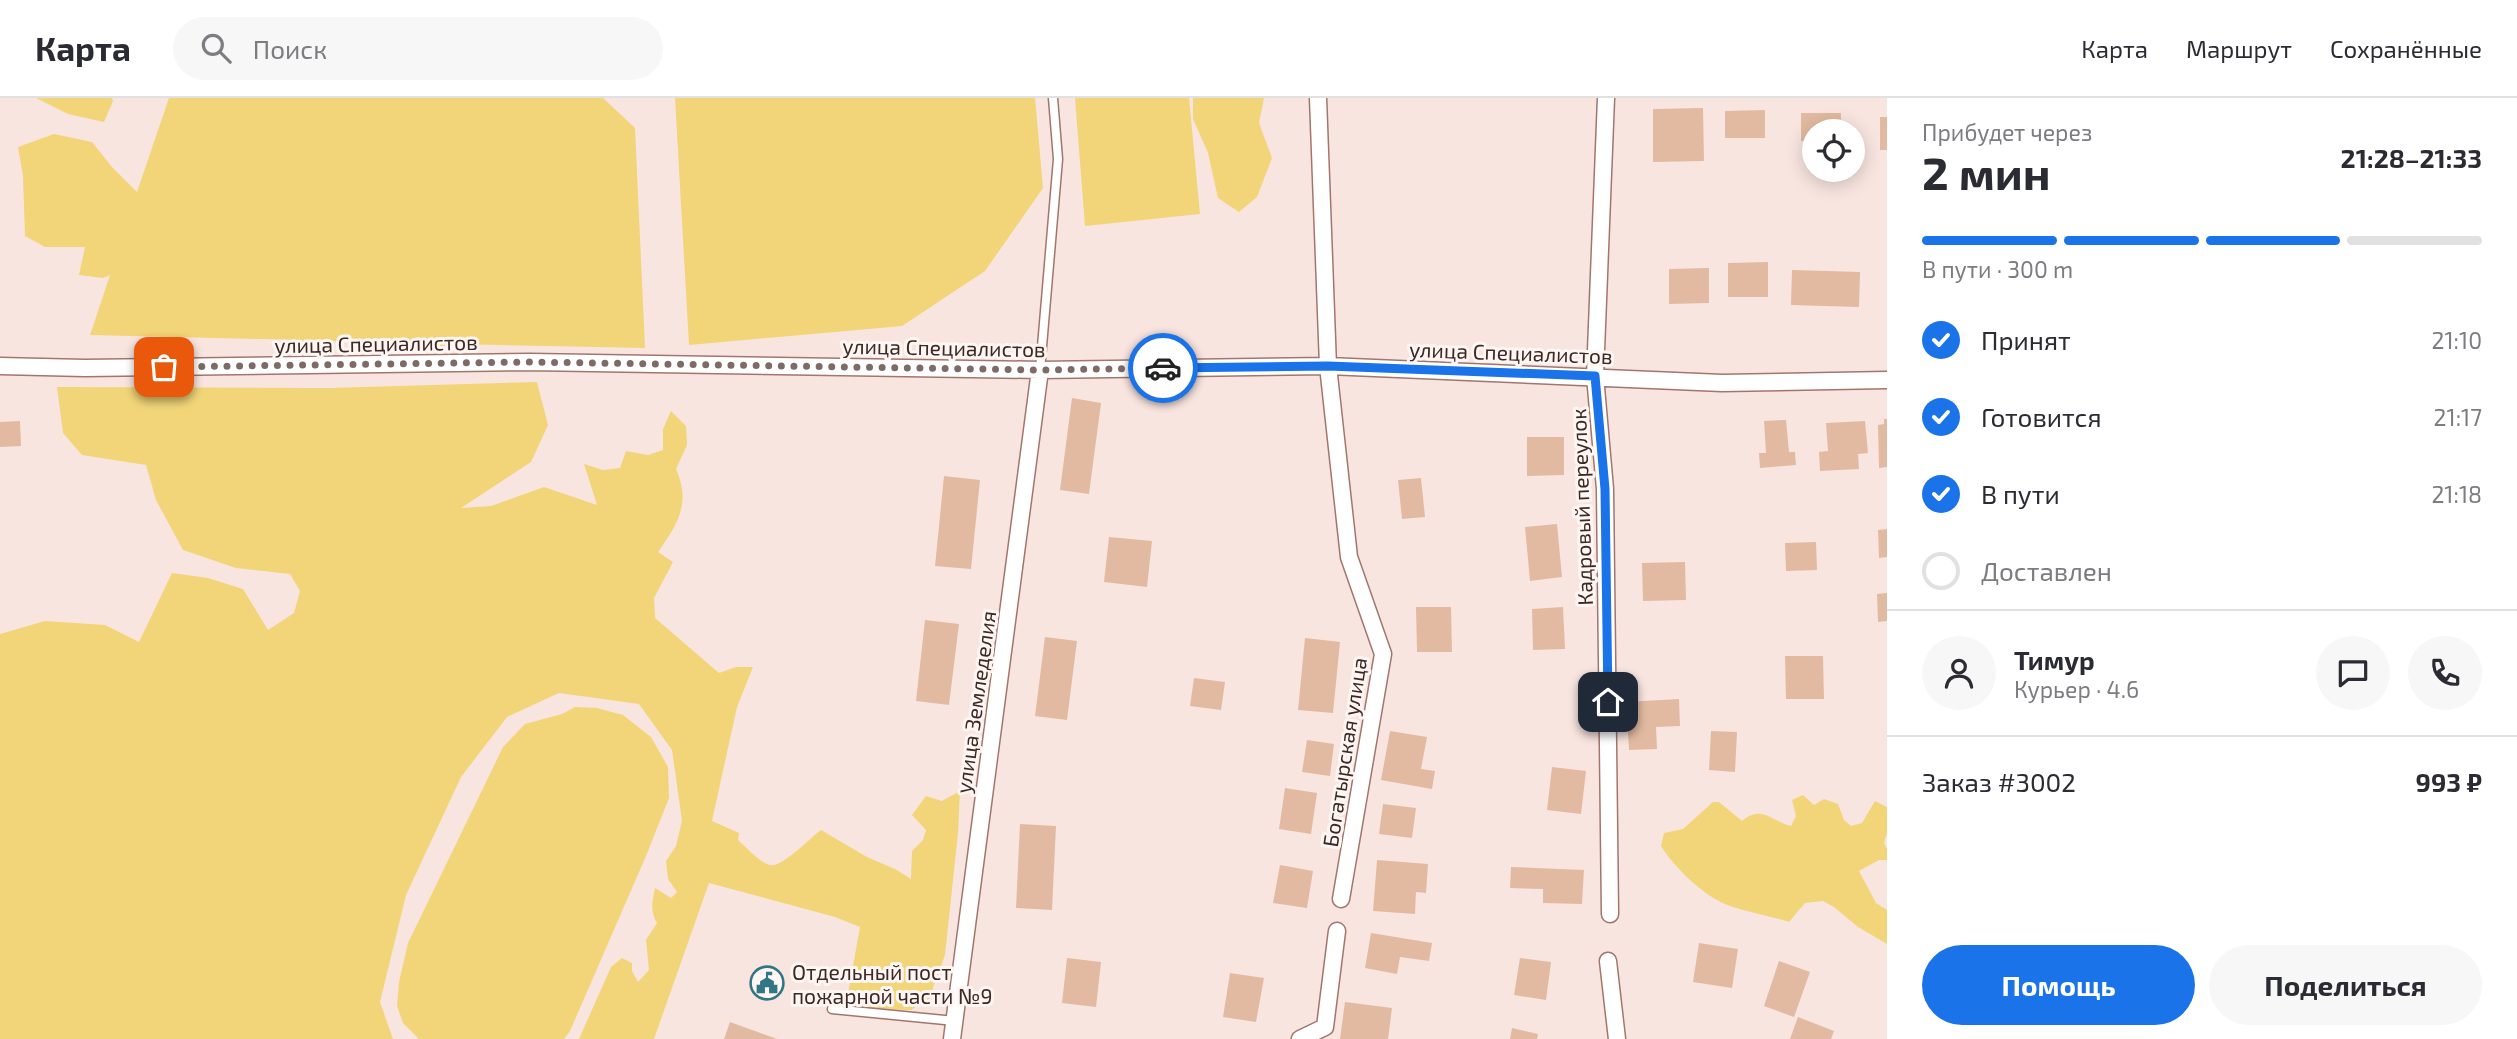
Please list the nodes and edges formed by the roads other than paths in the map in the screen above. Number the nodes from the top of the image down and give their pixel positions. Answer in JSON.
{"nodes":[{"id":1,"x":1053,"y":98,"type":"edge"},
{"id":2,"x":1318,"y":98,"type":"edge"},
{"id":3,"x":1606,"y":98,"type":"edge"},
{"id":4,"x":0,"y":366,"type":"edge"},
{"id":5,"x":1328,"y":366,"type":"junction"},
{"id":6,"x":1040,"y":370,"type":"junction"},
{"id":7,"x":1595,"y":376,"type":"junction"},
{"id":8,"x":1887,"y":380,"type":"edge"},
{"id":9,"x":1341,"y":899,"type":"dead end"},
{"id":10,"x":1610,"y":914,"type":"dead end"},
{"id":11,"x":1337,"y":931,"type":"dead end"},
{"id":12,"x":1608,"y":961,"type":"dead end"},
{"id":13,"x":832,"y":1009,"type":"dead end"},
{"id":14,"x":955,"y":1021,"type":"junction"},
{"id":15,"x":953,"y":1039,"type":"edge"},
{"id":16,"x":1300,"y":1039,"type":"edge"},
{"id":17,"x":1617,"y":1039,"type":"edge"}],
"edges":[{"from":1,"to":6,"type":"lane"},
{"from":2,"to":5,"type":"street","name":"Богатырская улица"},
{"from":3,"to":7,"type":"street","name":"Кадровый переулок"},
{"from":4,"to":6,"type":"street","name":"улица Специалистов"},
{"from":5,"to":6,"type":"street","name":"улица Специалистов"},
{"from":5,"to":7,"type":"street","name":"улица Специалистов"},
{"from":5,"to":9,"type":"street","name":"Богатырская улица"},
{"from":6,"to":14,"type":"street","name":"улица Земледелия"},
{"from":7,"to":8,"type":"street","name":"улица Специалистов"},
{"from":7,"to":10,"type":"street","name":"Кадровый переулок"},
{"from":11,"to":16,"type":"street"},
{"from":12,"to":17,"type":"street"},
{"from":13,"to":14,"type":"lane"},
{"from":14,"to":15,"type":"street","name":"улица Земледелия"}]}
